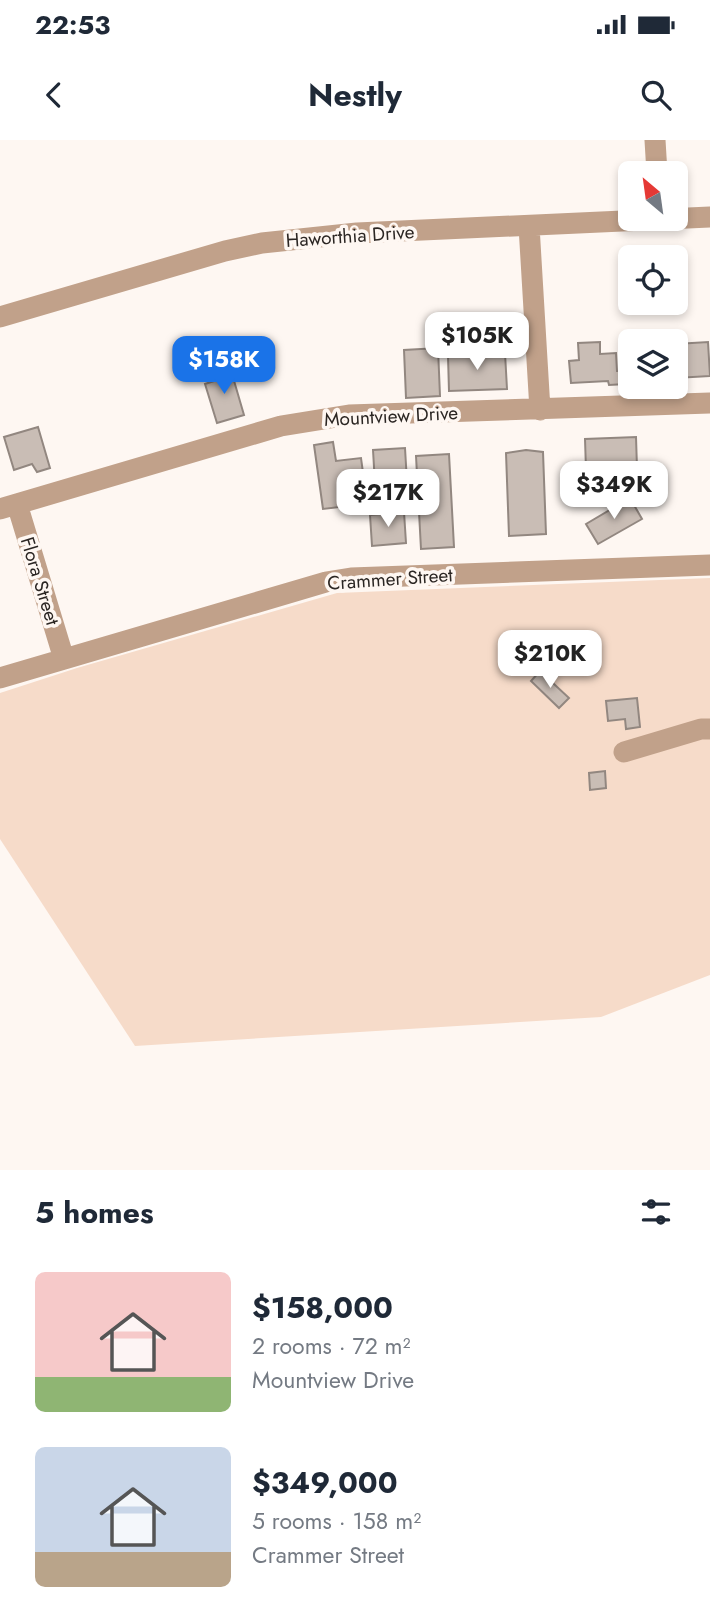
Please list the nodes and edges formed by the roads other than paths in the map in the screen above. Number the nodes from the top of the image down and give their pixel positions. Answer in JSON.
{"nodes":[{"id":1,"x":655,"y":140,"type":"edge"},
{"id":2,"x":656,"y":161,"type":"edge"},
{"id":3,"x":710,"y":217,"type":"edge"},
{"id":4,"x":688,"y":218,"type":"edge"},
{"id":5,"x":618,"y":221,"type":"edge"},
{"id":6,"x":529,"y":226,"type":"junction"},
{"id":7,"x":0,"y":317,"type":"edge"},
{"id":8,"x":710,"y":403,"type":"edge"},
{"id":9,"x":540,"y":410,"type":"junction"},
{"id":10,"x":8,"y":506,"type":"edge"},
{"id":11,"x":710,"y":565,"type":"edge"},
{"id":12,"x":64,"y":659,"type":"junction"},
{"id":13,"x":0,"y":678,"type":"edge"},
{"id":14,"x":710,"y":729,"type":"edge"},
{"id":15,"x":624,"y":752,"type":"dead end"}],
"edges":[{"from":1,"to":2,"type":"street"},
{"from":3,"to":4,"type":"street","name":"Haworthia Drive"},
{"from":5,"to":6,"type":"street","name":"Haworthia Drive"},
{"from":6,"to":7,"type":"street","name":"Haworthia Drive"},
{"from":6,"to":9,"type":"street"},
{"from":8,"to":9,"type":"street","name":"Mountview Drive"},
{"from":9,"to":10,"type":"street","name":"Mountview Drive"},
{"from":10,"to":12,"type":"street","name":"Flora Street"},
{"from":11,"to":12,"type":"street","name":"Crammer Street"},
{"from":12,"to":13,"type":"street","name":"Crammer Street"},
{"from":14,"to":15,"type":"street"}]}
